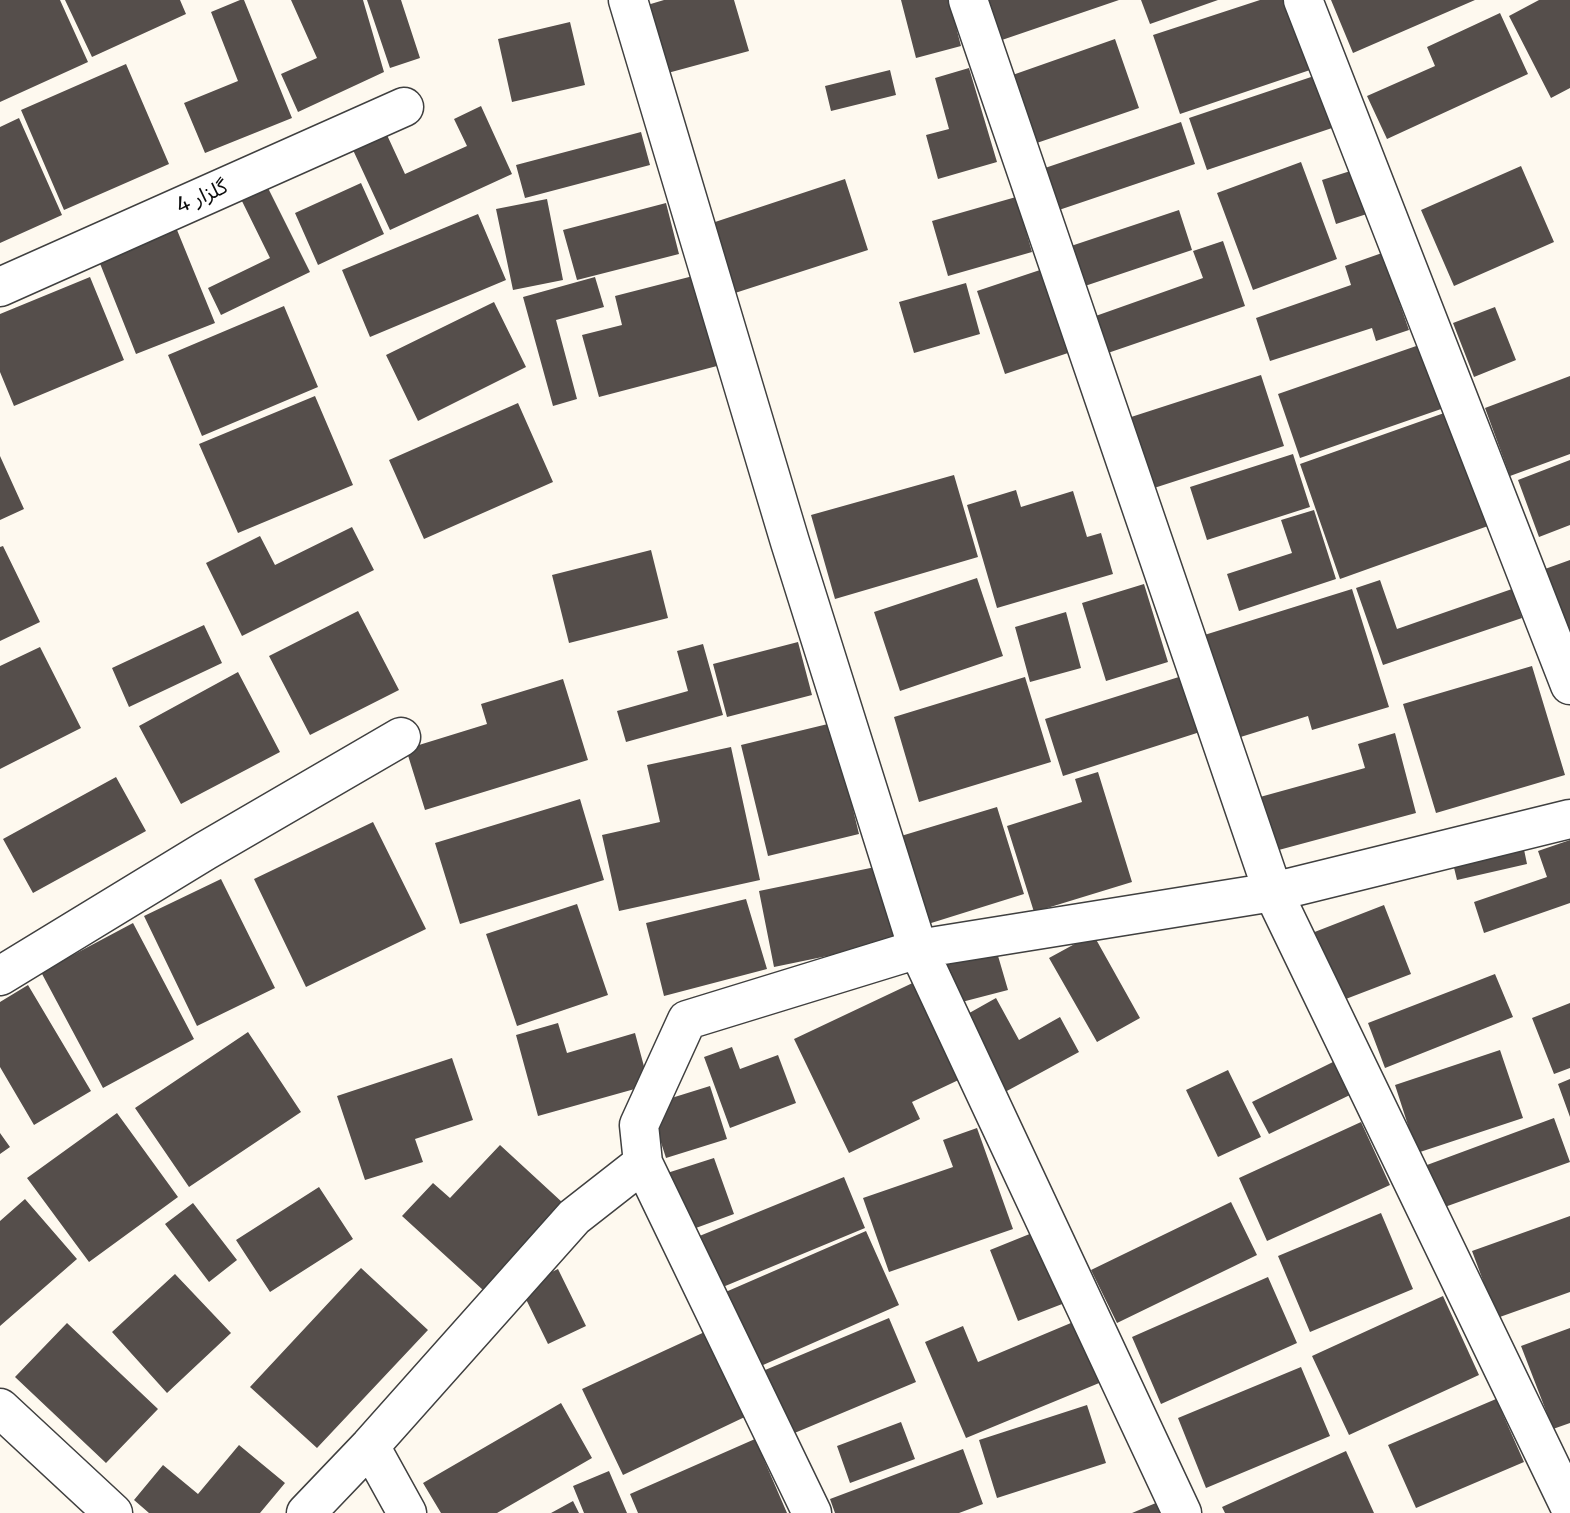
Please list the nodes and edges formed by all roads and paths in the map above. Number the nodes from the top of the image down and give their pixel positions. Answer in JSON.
{"nodes":[{"id":1,"x":628,"y":0,"type":"edge"},
{"id":2,"x":968,"y":0,"type":"edge"},
{"id":3,"x":1303,"y":0,"type":"edge"},
{"id":4,"x":404,"y":107,"type":"dead end"},
{"id":5,"x":0,"y":287,"type":"edge"},
{"id":6,"x":1570,"y":685,"type":"edge"},
{"id":7,"x":401,"y":737,"type":"dead end"},
{"id":8,"x":1570,"y":819,"type":"edge"},
{"id":9,"x":1273,"y":892,"type":"junction"},
{"id":10,"x":918,"y":949,"type":"junction"},
{"id":11,"x":0,"y":976,"type":"edge"},
{"id":12,"x":643,"y":1163,"type":"junction"},
{"id":13,"x":0,"y":1408,"type":"edge"},
{"id":14,"x":370,"y":1446,"type":"junction"},
{"id":15,"x":1570,"y":1507,"type":"edge"},
{"id":16,"x":113,"y":1513,"type":"edge"},
{"id":17,"x":306,"y":1513,"type":"edge"},
{"id":18,"x":407,"y":1513,"type":"edge"},
{"id":19,"x":812,"y":1513,"type":"edge"},
{"id":20,"x":1182,"y":1513,"type":"edge"}],
"edges":[{"from":1,"to":10,"type":"street"},
{"from":2,"to":9,"type":"street"},
{"from":3,"to":6,"type":"street"},
{"from":4,"to":5,"type":"street","name":"گلزار 4"},
{"from":7,"to":11,"type":"street"},
{"from":8,"to":9,"type":"street"},
{"from":9,"to":10,"type":"street"},
{"from":9,"to":15,"type":"street"},
{"from":10,"to":12,"type":"street"},
{"from":10,"to":20,"type":"street"},
{"from":12,"to":14,"type":"street"},
{"from":12,"to":19,"type":"street"},
{"from":13,"to":16,"type":"street"},
{"from":14,"to":17,"type":"street"},
{"from":14,"to":18,"type":"street"}]}
